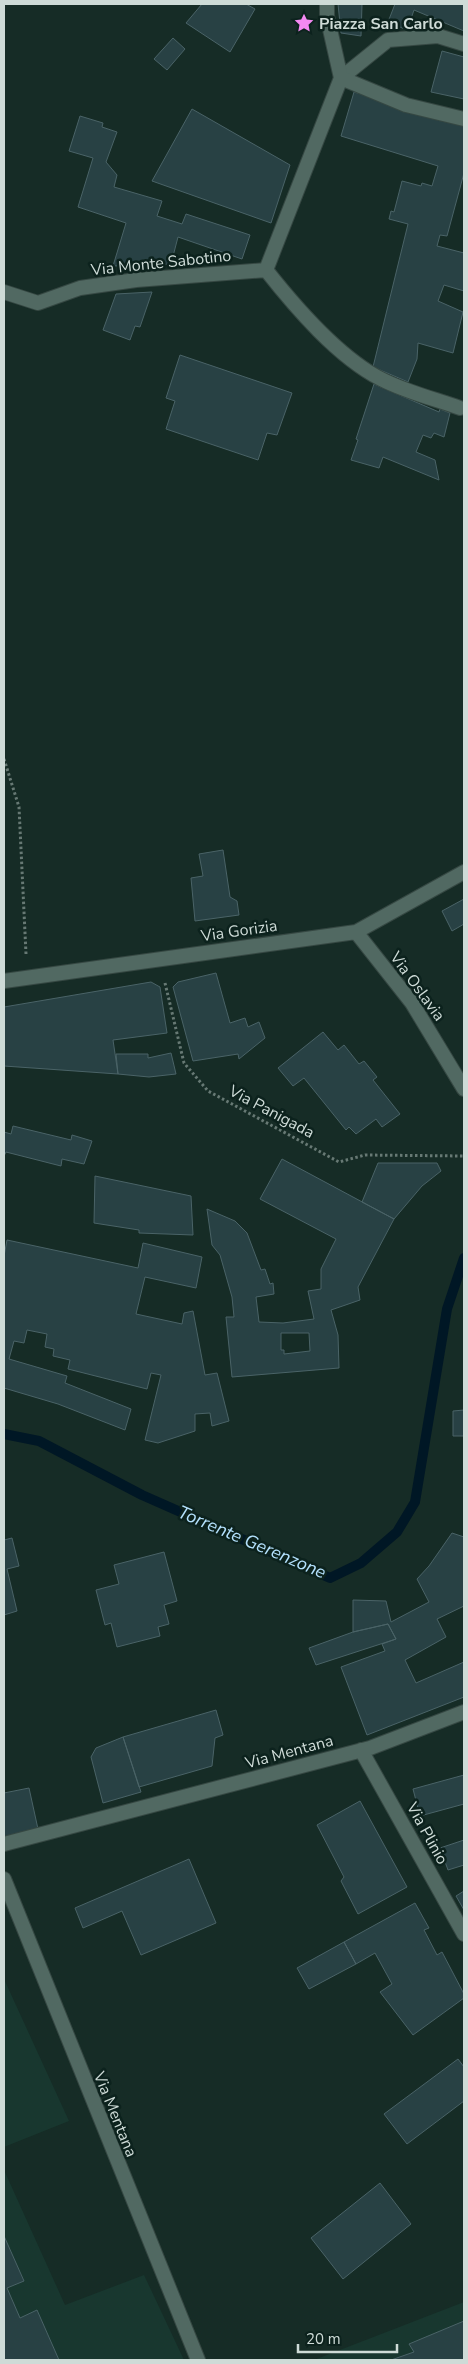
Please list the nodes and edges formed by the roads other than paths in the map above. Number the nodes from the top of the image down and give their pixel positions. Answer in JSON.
{"nodes":[{"id":1,"x":316,"y":4,"type":"edge"},
{"id":2,"x":327,"y":10,"type":"edge"},
{"id":3,"x":464,"y":44,"type":"edge"},
{"id":4,"x":341,"y":78,"type":"junction"},
{"id":5,"x":464,"y":119,"type":"edge"},
{"id":6,"x":266,"y":270,"type":"junction"},
{"id":7,"x":4,"y":292,"type":"edge"},
{"id":8,"x":460,"y":408,"type":"dead end"},
{"id":9,"x":464,"y":872,"type":"edge"},
{"id":10,"x":356,"y":932,"type":"junction"},
{"id":11,"x":4,"y":981,"type":"edge"},
{"id":12,"x":464,"y":1089,"type":"edge"},
{"id":13,"x":464,"y":1712,"type":"edge"},
{"id":14,"x":361,"y":1750,"type":"junction"},
{"id":15,"x":4,"y":1844,"type":"edge"},
{"id":16,"x":4,"y":1879,"type":"edge"},
{"id":17,"x":464,"y":1934,"type":"edge"},
{"id":18,"x":198,"y":2360,"type":"edge"}],
"edges":[{"from":1,"to":2,"type":"street"},
{"from":2,"to":4,"type":"street"},
{"from":3,"to":4,"type":"street"},
{"from":4,"to":5,"type":"street"},
{"from":4,"to":6,"type":"street"},
{"from":6,"to":7,"type":"street","name":"Via Monte Sabotino"},
{"from":6,"to":8,"type":"street"},
{"from":9,"to":10,"type":"street","name":"Via Gorizia"},
{"from":10,"to":11,"type":"street","name":"Via Gorizia"},
{"from":10,"to":12,"type":"street","name":"Via Oslavia"},
{"from":13,"to":14,"type":"street","name":"Via Mentana"},
{"from":14,"to":15,"type":"street","name":"Via Mentana"},
{"from":14,"to":17,"type":"street","name":"Via Plinio"},
{"from":16,"to":18,"type":"street","name":"Via Mentana"}]}
